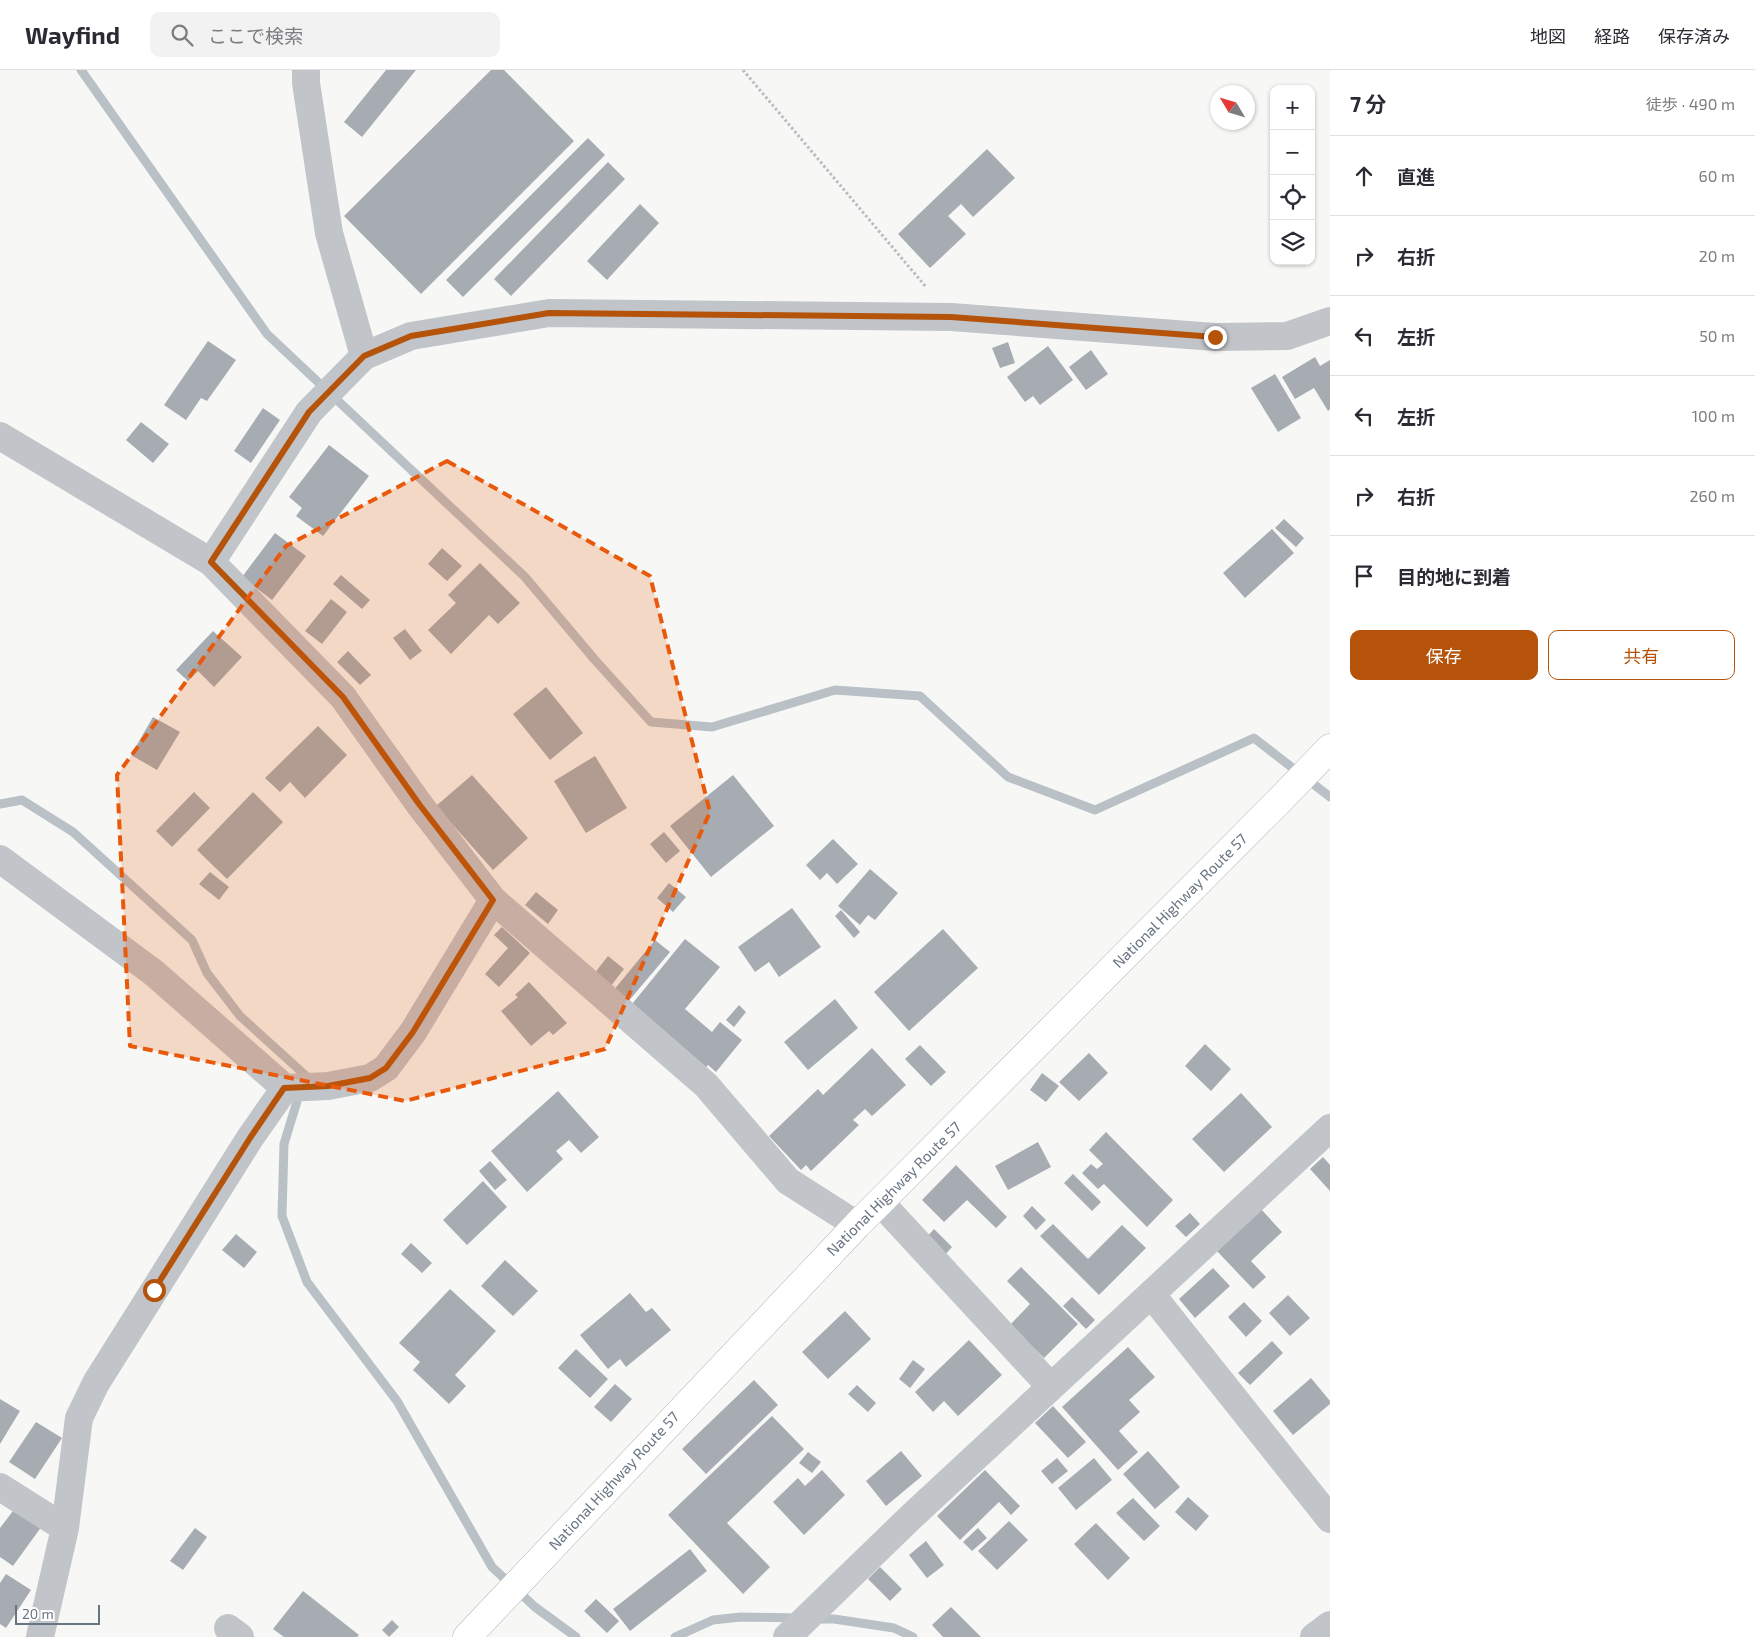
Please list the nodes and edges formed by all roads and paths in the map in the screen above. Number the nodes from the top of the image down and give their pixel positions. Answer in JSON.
{"nodes":[{"id":1,"x":306,"y":70,"type":"edge"},
{"id":2,"x":743,"y":70,"type":"edge"},
{"id":3,"x":951,"y":317,"type":"junction"},
{"id":4,"x":1330,"y":321,"type":"edge"},
{"id":5,"x":364,"y":356,"type":"junction"},
{"id":6,"x":0,"y":436,"type":"edge"},
{"id":7,"x":211,"y":562,"type":"junction"},
{"id":8,"x":1326,"y":752,"type":"edge"},
{"id":9,"x":0,"y":859,"type":"edge"},
{"id":10,"x":493,"y":900,"type":"junction"},
{"id":11,"x":284,"y":1088,"type":"junction"},
{"id":12,"x":1330,"y":1128,"type":"edge"},
{"id":13,"x":880,"y":1202,"type":"junction"},
{"id":14,"x":857,"y":1225,"type":"junction"},
{"id":15,"x":1151,"y":1294,"type":"junction"},
{"id":16,"x":1051,"y":1387,"type":"junction"},
{"id":17,"x":0,"y":1487,"type":"edge"},
{"id":18,"x":1330,"y":1519,"type":"edge"},
{"id":19,"x":65,"y":1528,"type":"junction"},
{"id":20,"x":1330,"y":1625,"type":"edge"},
{"id":21,"x":40,"y":1637,"type":"edge"},
{"id":22,"x":467,"y":1637,"type":"edge"},
{"id":23,"x":787,"y":1637,"type":"edge"},
{"id":24,"x":1314,"y":1637,"type":"edge"}],
"edges":[{"from":1,"to":5,"type":"street"},
{"from":2,"to":3,"type":"path"},
{"from":3,"to":4,"type":"street"},
{"from":3,"to":5,"type":"street"},
{"from":5,"to":7,"type":"street"},
{"from":6,"to":7,"type":"street"},
{"from":7,"to":10,"type":"street"},
{"from":8,"to":13,"type":"highway","name":"National Highway Route 57"},
{"from":9,"to":11,"type":"street"},
{"from":10,"to":11,"type":"street"},
{"from":10,"to":14,"type":"street"},
{"from":11,"to":19,"type":"street"},
{"from":12,"to":15,"type":"street"},
{"from":13,"to":14,"type":"highway","name":"National Highway Route 57"},
{"from":13,"to":16,"type":"street"},
{"from":14,"to":22,"type":"highway","name":"National Highway Route 57"},
{"from":15,"to":16,"type":"street"},
{"from":15,"to":18,"type":"street"},
{"from":16,"to":23,"type":"street"},
{"from":17,"to":19,"type":"street"},
{"from":19,"to":21,"type":"street"},
{"from":20,"to":24,"type":"street"}]}
